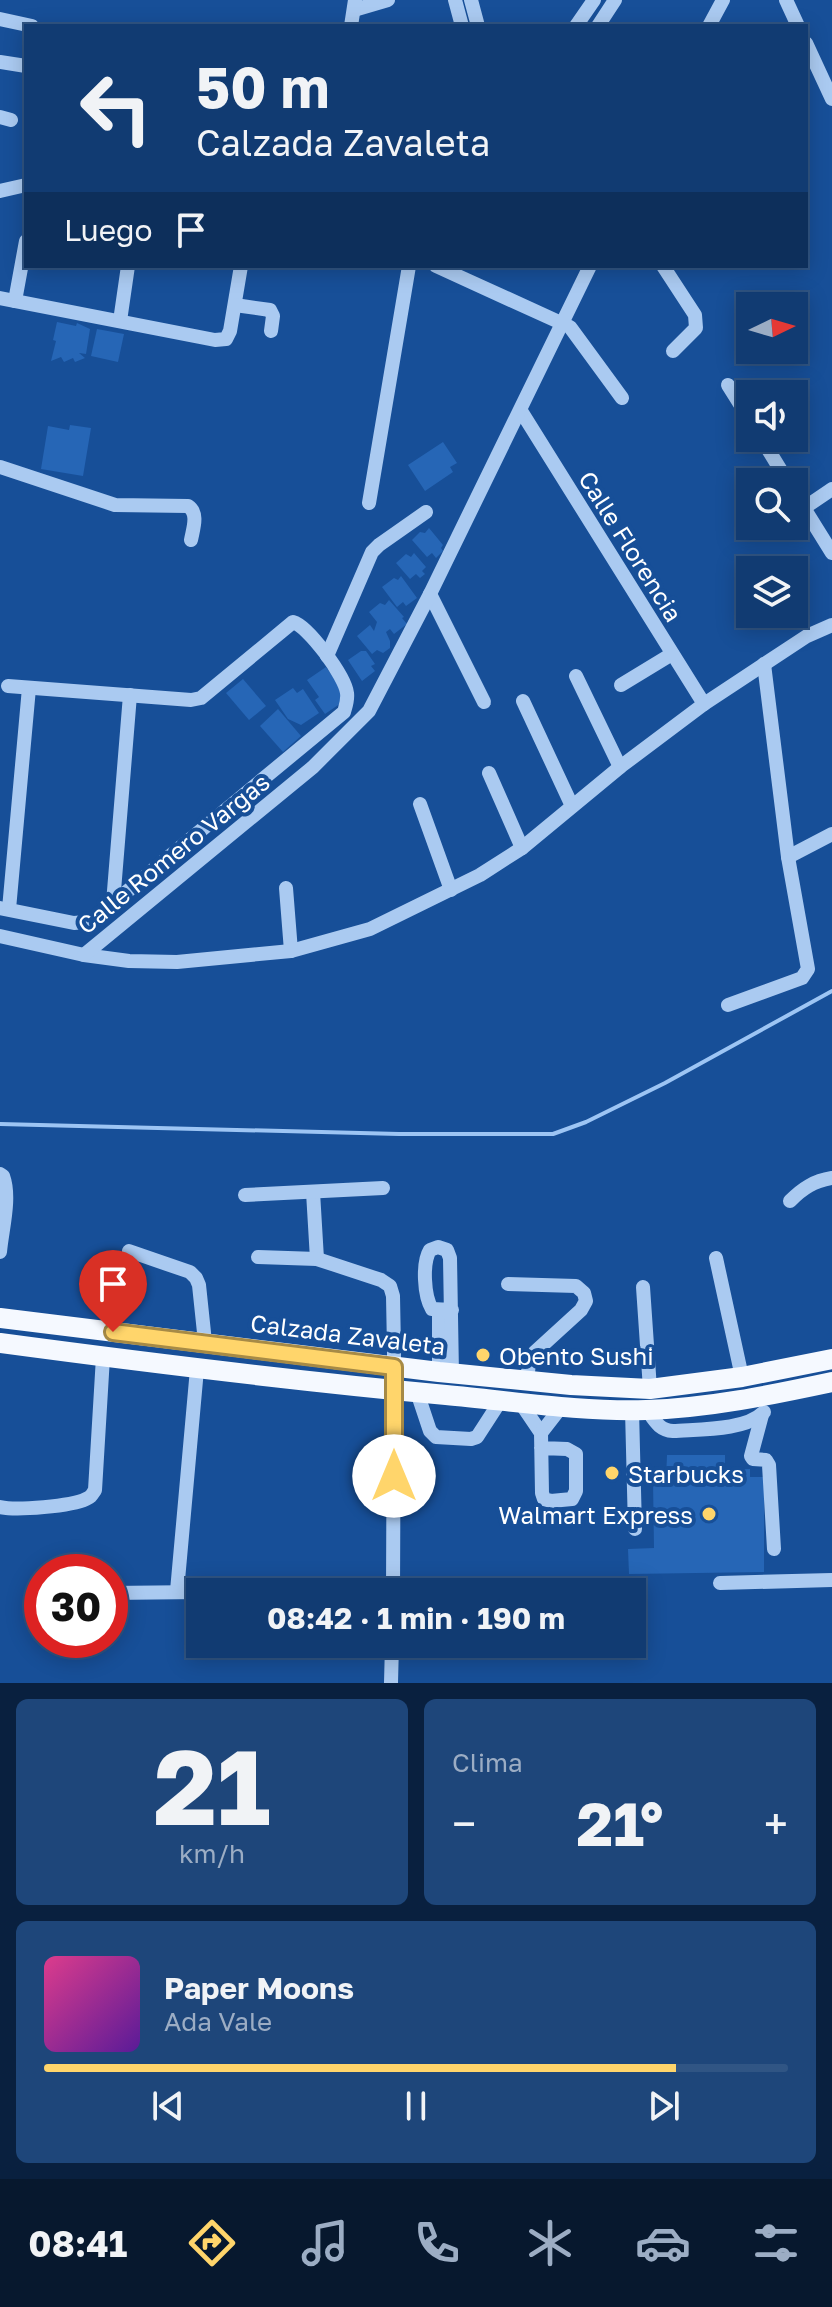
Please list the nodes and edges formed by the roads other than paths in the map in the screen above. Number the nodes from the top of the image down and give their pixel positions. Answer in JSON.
{"nodes":[{"id":1,"x":388,"y":0,"type":"edge"},
{"id":2,"x":455,"y":0,"type":"edge"},
{"id":3,"x":471,"y":0,"type":"edge"},
{"id":4,"x":594,"y":0,"type":"edge"},
{"id":5,"x":615,"y":0,"type":"edge"},
{"id":6,"x":723,"y":0,"type":"edge"},
{"id":7,"x":786,"y":0,"type":"edge"},
{"id":8,"x":354,"y":5,"type":"edge"},
{"id":9,"x":0,"y":19,"type":"edge"},
{"id":10,"x":24,"y":24,"type":"edge"},
{"id":11,"x":461,"y":24,"type":"edge"},
{"id":12,"x":477,"y":24,"type":"edge"},
{"id":13,"x":577,"y":24,"type":"edge"},
{"id":14,"x":599,"y":24,"type":"edge"},
{"id":15,"x":710,"y":24,"type":"edge"},
{"id":16,"x":797,"y":24,"type":"edge"},
{"id":17,"x":808,"y":47,"type":"edge"},
{"id":18,"x":0,"y":62,"type":"edge"},
{"id":19,"x":24,"y":66,"type":"edge"},
{"id":20,"x":830,"y":88,"type":"edge"},
{"id":21,"x":24,"y":185,"type":"edge"},
{"id":22,"x":0,"y":191,"type":"edge"},
{"id":23,"x":24,"y":252,"type":"edge"},
{"id":24,"x":128,"y":268,"type":"edge"},
{"id":25,"x":241,"y":268,"type":"edge"},
{"id":26,"x":409,"y":268,"type":"edge"},
{"id":27,"x":440,"y":268,"type":"edge"},
{"id":28,"x":589,"y":268,"type":"edge"},
{"id":29,"x":664,"y":268,"type":"edge"},
{"id":30,"x":0,"y":298,"type":"edge"},
{"id":31,"x":15,"y":301,"type":"junction"},
{"id":32,"x":235,"y":305,"type":"junction"},
{"id":33,"x":120,"y":321,"type":"junction"},
{"id":34,"x":562,"y":323,"type":"junction"},
{"id":35,"x":271,"y":331,"type":"dead end"},
{"id":36,"x":673,"y":351,"type":"dead end"},
{"id":37,"x":728,"y":385,"type":"dead end"},
{"id":38,"x":622,"y":398,"type":"dead end"},
{"id":39,"x":736,"y":398,"type":"edge"},
{"id":40,"x":521,"y":411,"type":"junction"},
{"id":41,"x":0,"y":467,"type":"edge"},
{"id":42,"x":832,"y":489,"type":"edge"},
{"id":43,"x":369,"y":503,"type":"dead end"},
{"id":44,"x":808,"y":505,"type":"edge"},
{"id":45,"x":426,"y":512,"type":"dead end"},
{"id":46,"x":808,"y":514,"type":"edge"},
{"id":47,"x":191,"y":540,"type":"dead end"},
{"id":48,"x":832,"y":553,"type":"edge"},
{"id":49,"x":430,"y":594,"type":"junction"},
{"id":50,"x":832,"y":625,"type":"edge"},
{"id":51,"x":672,"y":654,"type":"junction"},
{"id":52,"x":327,"y":656,"type":"junction"},
{"id":53,"x":764,"y":664,"type":"junction"},
{"id":54,"x":576,"y":676,"type":"dead end"},
{"id":55,"x":621,"y":685,"type":"dead end"},
{"id":56,"x":8,"y":686,"type":"dead end"},
{"id":57,"x":29,"y":688,"type":"junction"},
{"id":58,"x":130,"y":695,"type":"junction"},
{"id":59,"x":523,"y":701,"type":"dead end"},
{"id":60,"x":484,"y":702,"type":"dead end"},
{"id":61,"x":704,"y":704,"type":"junction"},
{"id":62,"x":620,"y":767,"type":"junction"},
{"id":63,"x":489,"y":773,"type":"dead end"},
{"id":64,"x":420,"y":804,"type":"dead end"},
{"id":65,"x":572,"y":806,"type":"junction"},
{"id":66,"x":832,"y":834,"type":"edge"},
{"id":67,"x":522,"y":848,"type":"junction"},
{"id":68,"x":788,"y":857,"type":"junction"},
{"id":69,"x":286,"y":888,"type":"dead end"},
{"id":70,"x":451,"y":890,"type":"junction"},
{"id":71,"x":113,"y":903,"type":"junction"},
{"id":72,"x":4,"y":908,"type":"edge"},
{"id":73,"x":0,"y":936,"type":"edge"},
{"id":74,"x":291,"y":951,"type":"junction"},
{"id":75,"x":84,"y":955,"type":"junction"},
{"id":76,"x":728,"y":1005,"type":"dead end"},
{"id":77,"x":832,"y":1178,"type":"edge"},
{"id":78,"x":3,"y":1185,"type":"edge"},
{"id":79,"x":383,"y":1188,"type":"dead end"},
{"id":80,"x":313,"y":1192,"type":"junction"},
{"id":81,"x":245,"y":1195,"type":"dead end"},
{"id":82,"x":790,"y":1201,"type":"dead end"},
{"id":83,"x":129,"y":1251,"type":"dead end"},
{"id":84,"x":0,"y":1252,"type":"edge"},
{"id":85,"x":258,"y":1257,"type":"dead end"},
{"id":86,"x":716,"y":1258,"type":"dead end"},
{"id":87,"x":317,"y":1259,"type":"junction"},
{"id":88,"x":508,"y":1284,"type":"dead end"},
{"id":89,"x":643,"y":1287,"type":"dead end"},
{"id":90,"x":446,"y":1310,"type":"dead end"},
{"id":91,"x":0,"y":1318,"type":"edge"},
{"id":92,"x":205,"y":1342,"type":"junction"},
{"id":93,"x":0,"y":1343,"type":"edge"},
{"id":94,"x":103,"y":1357,"type":"junction"},
{"id":95,"x":832,"y":1359,"type":"edge"},
{"id":96,"x":394,"y":1367,"type":"junction"},
{"id":97,"x":197,"y":1369,"type":"junction"},
{"id":98,"x":445,"y":1373,"type":"junction"},
{"id":99,"x":742,"y":1377,"type":"junction"},
{"id":100,"x":527,"y":1381,"type":"junction"},
{"id":101,"x":832,"y":1382,"type":"edge"},
{"id":102,"x":394,"y":1390,"type":"junction"},
{"id":103,"x":417,"y":1392,"type":"junction"},
{"id":104,"x":771,"y":1395,"type":"junction"},
{"id":105,"x":510,"y":1401,"type":"junction"},
{"id":106,"x":643,"y":1403,"type":"junction"},
{"id":107,"x":562,"y":1406,"type":"junction"},
{"id":108,"x":762,"y":1415,"type":"junction"},
{"id":109,"x":0,"y":1507,"type":"edge"},
{"id":110,"x":635,"y":1529,"type":"dead end"},
{"id":111,"x":774,"y":1549,"type":"dead end"},
{"id":112,"x":393,"y":1578,"type":"edge"},
{"id":113,"x":832,"y":1580,"type":"edge"},
{"id":114,"x":720,"y":1583,"type":"dead end"},
{"id":115,"x":177,"y":1591,"type":"junction"},
{"id":116,"x":186,"y":1591,"type":"edge"},
{"id":117,"x":128,"y":1592,"type":"edge"},
{"id":118,"x":392,"y":1658,"type":"edge"},
{"id":119,"x":391,"y":1683,"type":"edge"}],
"edges":[{"from":1,"to":8,"type":"street"},
{"from":2,"to":11,"type":"street"},
{"from":3,"to":12,"type":"street"},
{"from":4,"to":13,"type":"street"},
{"from":5,"to":14,"type":"street"},
{"from":6,"to":15,"type":"street"},
{"from":7,"to":16,"type":"street"},
{"from":9,"to":10,"type":"street"},
{"from":17,"to":20,"type":"street"},
{"from":18,"to":19,"type":"street"},
{"from":21,"to":22,"type":"street"},
{"from":23,"to":31,"type":"street"},
{"from":24,"to":33,"type":"street"},
{"from":25,"to":32,"type":"street"},
{"from":26,"to":43,"type":"street"},
{"from":27,"to":34,"type":"street"},
{"from":28,"to":34,"type":"street","name":"Calle Romero Vargas"},
{"from":29,"to":36,"type":"street"},
{"from":30,"to":31,"type":"street"},
{"from":31,"to":33,"type":"street"},
{"from":32,"to":33,"type":"street"},
{"from":32,"to":35,"type":"street"},
{"from":34,"to":38,"type":"street"},
{"from":34,"to":40,"type":"street","name":"Calle Romero Vargas"},
{"from":37,"to":39,"type":"street"},
{"from":40,"to":49,"type":"street","name":"Calle Romero Vargas"},
{"from":40,"to":51,"type":"street","name":"Calle Florencia"},
{"from":41,"to":47,"type":"street"},
{"from":42,"to":44,"type":"street"},
{"from":45,"to":52,"type":"street"},
{"from":46,"to":48,"type":"street"},
{"from":49,"to":60,"type":"street"},
{"from":49,"to":75,"type":"street","name":"Calle Romero Vargas"},
{"from":50,"to":53,"type":"street","name":"Calle Romero Vargas"},
{"from":51,"to":55,"type":"street"},
{"from":51,"to":61,"type":"street","name":"Calle Florencia"},
{"from":52,"to":58,"type":"street"},
{"from":52,"to":71,"type":"street"},
{"from":53,"to":61,"type":"street","name":"Calle Romero Vargas"},
{"from":53,"to":68,"type":"street"},
{"from":54,"to":62,"type":"street"},
{"from":56,"to":57,"type":"street"},
{"from":57,"to":58,"type":"street"},
{"from":57,"to":72,"type":"street"},
{"from":58,"to":71,"type":"street"},
{"from":59,"to":65,"type":"street"},
{"from":61,"to":62,"type":"street","name":"Calle Romero Vargas"},
{"from":62,"to":65,"type":"street","name":"Calle Romero Vargas"},
{"from":63,"to":67,"type":"street"},
{"from":64,"to":70,"type":"street"},
{"from":65,"to":67,"type":"street","name":"Calle Romero Vargas"},
{"from":66,"to":68,"type":"street"},
{"from":67,"to":70,"type":"street","name":"Calle Romero Vargas"},
{"from":68,"to":76,"type":"street"},
{"from":69,"to":74,"type":"street"},
{"from":70,"to":74,"type":"street","name":"Calle Romero Vargas"},
{"from":71,"to":72,"type":"street"},
{"from":73,"to":75,"type":"street"},
{"from":74,"to":75,"type":"street","name":"Calle Romero Vargas"},
{"from":77,"to":82,"type":"street"},
{"from":78,"to":84,"type":"street"},
{"from":79,"to":80,"type":"street"},
{"from":80,"to":81,"type":"street"},
{"from":80,"to":87,"type":"street"},
{"from":83,"to":92,"type":"street"},
{"from":85,"to":87,"type":"street"},
{"from":86,"to":99,"type":"street"},
{"from":87,"to":96,"type":"street"},
{"from":88,"to":100,"type":"street"},
{"from":89,"to":106,"type":"street"},
{"from":90,"to":98,"type":"street"},
{"from":91,"to":92,"type":"main road","name":"Calzada Zavaleta"},
{"from":92,"to":96,"type":"main road","name":"Calzada Zavaleta"},
{"from":93,"to":94,"type":"main road","name":"Calzada Zavaleta"},
{"from":94,"to":97,"type":"main road","name":"Calzada Zavaleta"},
{"from":94,"to":109,"type":"street"},
{"from":95,"to":99,"type":"main road","name":"Calzada Zavaleta"},
{"from":96,"to":98,"type":"main road","name":"Calzada Zavaleta"},
{"from":96,"to":102,"type":"street"},
{"from":97,"to":102,"type":"main road","name":"Calzada Zavaleta"},
{"from":97,"to":115,"type":"street"},
{"from":98,"to":100,"type":"main road","name":"Calzada Zavaleta"},
{"from":99,"to":106,"type":"main road","name":"Calzada Zavaleta"},
{"from":100,"to":106,"type":"main road","name":"Calzada Zavaleta"},
{"from":101,"to":104,"type":"main road","name":"Calzada Zavaleta"},
{"from":102,"to":103,"type":"main road","name":"Calzada Zavaleta"},
{"from":102,"to":112,"type":"street"},
{"from":103,"to":105,"type":"main road","name":"Calzada Zavaleta"},
{"from":103,"to":105,"type":"street"},
{"from":104,"to":106,"type":"main road","name":"Calzada Zavaleta"},
{"from":104,"to":108,"type":"street"},
{"from":105,"to":107,"type":"main road","name":"Calzada Zavaleta"},
{"from":105,"to":107,"type":"street"},
{"from":106,"to":107,"type":"main road","name":"Calzada Zavaleta"},
{"from":106,"to":108,"type":"street"},
{"from":106,"to":110,"type":"street"},
{"from":108,"to":111,"type":"street"},
{"from":113,"to":114,"type":"street"},
{"from":115,"to":116,"type":"street"},
{"from":115,"to":117,"type":"street"},
{"from":118,"to":119,"type":"street"}]}
